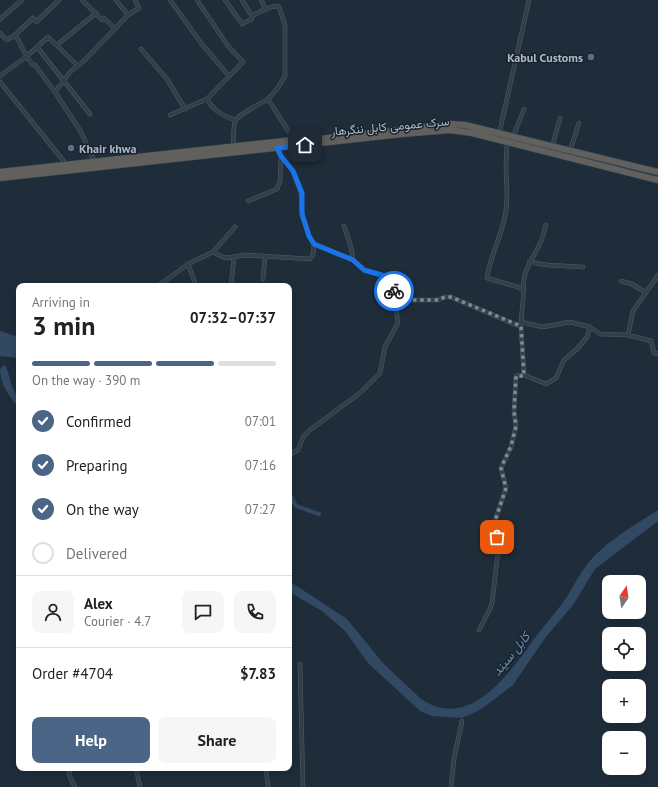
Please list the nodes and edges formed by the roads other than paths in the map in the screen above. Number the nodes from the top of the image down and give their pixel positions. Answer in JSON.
{"nodes":[{"id":1,"x":22,"y":0,"type":"edge"},
{"id":2,"x":59,"y":0,"type":"edge"},
{"id":3,"x":82,"y":0,"type":"edge"},
{"id":4,"x":116,"y":0,"type":"edge"},
{"id":5,"x":135,"y":0,"type":"edge"},
{"id":6,"x":170,"y":0,"type":"edge"},
{"id":7,"x":196,"y":0,"type":"edge"},
{"id":8,"x":225,"y":0,"type":"edge"},
{"id":9,"x":242,"y":0,"type":"edge"},
{"id":10,"x":261,"y":0,"type":"edge"},
{"id":11,"x":529,"y":0,"type":"edge"},
{"id":12,"x":266,"y":10,"type":"junction"},
{"id":13,"x":96,"y":13,"type":"junction"},
{"id":14,"x":128,"y":16,"type":"junction"},
{"id":15,"x":252,"y":16,"type":"junction"},
{"id":16,"x":0,"y":19,"type":"edge"},
{"id":17,"x":115,"y":29,"type":"junction"},
{"id":18,"x":0,"y":33,"type":"edge"},
{"id":19,"x":16,"y":35,"type":"junction"},
{"id":20,"x":57,"y":45,"type":"junction"},
{"id":21,"x":37,"y":47,"type":"junction"},
{"id":22,"x":141,"y":49,"type":"dead end"},
{"id":23,"x":26,"y":58,"type":"junction"},
{"id":24,"x":77,"y":65,"type":"junction"},
{"id":25,"x":0,"y":76,"type":"edge"},
{"id":26,"x":229,"y":76,"type":"junction"},
{"id":27,"x":64,"y":81,"type":"junction"},
{"id":28,"x":0,"y":82,"type":"edge"},
{"id":29,"x":55,"y":92,"type":"junction"},
{"id":30,"x":207,"y":99,"type":"junction"},
{"id":31,"x":268,"y":99,"type":"junction"},
{"id":32,"x":185,"y":109,"type":"junction"},
{"id":33,"x":524,"y":109,"type":"dead end"},
{"id":34,"x":90,"y":114,"type":"dead end"},
{"id":35,"x":170,"y":115,"type":"dead end"},
{"id":36,"x":560,"y":118,"type":"dead end"},
{"id":37,"x":235,"y":120,"type":"junction"},
{"id":38,"x":579,"y":123,"type":"dead end"},
{"id":39,"x":499,"y":136,"type":"junction"},
{"id":40,"x":513,"y":137,"type":"junction"},
{"id":41,"x":294,"y":140,"type":"junction"},
{"id":42,"x":507,"y":141,"type":"junction"},
{"id":43,"x":233,"y":147,"type":"junction"},
{"id":44,"x":552,"y":147,"type":"junction"},
{"id":45,"x":277,"y":148,"type":"junction"},
{"id":46,"x":570,"y":151,"type":"junction"},
{"id":47,"x":281,"y":156,"type":"junction"},
{"id":48,"x":94,"y":162,"type":"junction"},
{"id":49,"x":66,"y":164,"type":"junction"},
{"id":50,"x":0,"y":172,"type":"edge"},
{"id":51,"x":658,"y":172,"type":"edge"},
{"id":52,"x":0,"y":178,"type":"edge"},
{"id":53,"x":658,"y":180,"type":"edge"},
{"id":54,"x":248,"y":201,"type":"dead end"},
{"id":55,"x":546,"y":225,"type":"dead end"},
{"id":56,"x":344,"y":226,"type":"dead end"},
{"id":57,"x":235,"y":227,"type":"dead end"},
{"id":58,"x":314,"y":244,"type":"junction"},
{"id":59,"x":213,"y":252,"type":"junction"},
{"id":60,"x":265,"y":257,"type":"junction"},
{"id":61,"x":234,"y":258,"type":"junction"},
{"id":62,"x":353,"y":260,"type":"junction"},
{"id":63,"x":529,"y":262,"type":"junction"},
{"id":64,"x":188,"y":264,"type":"junction"},
{"id":65,"x":583,"y":267,"type":"dead end"},
{"id":66,"x":658,"y":275,"type":"edge"},
{"id":67,"x":263,"y":279,"type":"dead end"},
{"id":68,"x":621,"y":281,"type":"dead end"},
{"id":69,"x":162,"y":283,"type":"edge"},
{"id":70,"x":195,"y":283,"type":"edge"},
{"id":71,"x":231,"y":283,"type":"edge"},
{"id":72,"x":524,"y":289,"type":"junction"},
{"id":73,"x":645,"y":292,"type":"junction"},
{"id":74,"x":395,"y":300,"type":"junction"},
{"id":75,"x":521,"y":324,"type":"junction"},
{"id":76,"x":590,"y":328,"type":"junction"},
{"id":77,"x":628,"y":335,"type":"junction"},
{"id":78,"x":658,"y":354,"type":"edge"},
{"id":79,"x":524,"y":376,"type":"junction"},
{"id":80,"x":292,"y":453,"type":"edge"},
{"id":81,"x":479,"y":630,"type":"dead end"},
{"id":82,"x":300,"y":664,"type":"dead end"},
{"id":83,"x":462,"y":721,"type":"dead end"},
{"id":84,"x":70,"y":771,"type":"edge"},
{"id":85,"x":137,"y":771,"type":"edge"},
{"id":86,"x":266,"y":771,"type":"edge"},
{"id":87,"x":75,"y":787,"type":"edge"},
{"id":88,"x":140,"y":787,"type":"edge"},
{"id":89,"x":268,"y":787,"type":"edge"},
{"id":90,"x":303,"y":787,"type":"edge"},
{"id":91,"x":451,"y":787,"type":"edge"}],
"edges":[{"from":1,"to":16,"type":"street"},
{"from":2,"to":19,"type":"street"},
{"from":3,"to":13,"type":"street"},
{"from":4,"to":14,"type":"street"},
{"from":5,"to":14,"type":"street"},
{"from":6,"to":26,"type":"street"},
{"from":7,"to":26,"type":"street"},
{"from":8,"to":15,"type":"street"},
{"from":9,"to":15,"type":"street"},
{"from":10,"to":12,"type":"street"},
{"from":11,"to":39,"type":"street"},
{"from":12,"to":15,"type":"street"},
{"from":12,"to":31,"type":"street"},
{"from":13,"to":17,"type":"street"},
{"from":13,"to":20,"type":"street"},
{"from":14,"to":17,"type":"street"},
{"from":17,"to":24,"type":"street"},
{"from":18,"to":19,"type":"street"},
{"from":19,"to":23,"type":"street"},
{"from":20,"to":21,"type":"street"},
{"from":20,"to":24,"type":"street"},
{"from":21,"to":23,"type":"street"},
{"from":21,"to":27,"type":"street"},
{"from":22,"to":32,"type":"street"},
{"from":23,"to":25,"type":"street"},
{"from":23,"to":29,"type":"street"},
{"from":24,"to":27,"type":"street"},
{"from":26,"to":30,"type":"street"},
{"from":27,"to":29,"type":"street"},
{"from":27,"to":34,"type":"street"},
{"from":28,"to":49,"type":"street"},
{"from":29,"to":48,"type":"street"},
{"from":30,"to":32,"type":"street"},
{"from":30,"to":37,"type":"street"},
{"from":31,"to":37,"type":"street"},
{"from":31,"to":41,"type":"street"},
{"from":32,"to":35,"type":"street"},
{"from":33,"to":40,"type":"street"},
{"from":36,"to":44,"type":"street"},
{"from":37,"to":43,"type":"street"},
{"from":38,"to":46,"type":"street"},
{"from":39,"to":40,"type":"highway","name":"سرک عمومی کابل ننگرهار"},
{"from":39,"to":41,"type":"highway","name":"سرک عمومی کابل ننگرهار"},
{"from":39,"to":42,"type":"highway","name":"سرک عمومی کابل ننگرهار"},
{"from":39,"to":45,"type":"highway","name":"سرک عمومی کابل ننگرهار"},
{"from":40,"to":44,"type":"highway","name":"سرک عمومی کابل ننگرهار"},
{"from":41,"to":43,"type":"highway","name":"سرک عمومی کابل ننگرهار"},
{"from":42,"to":53,"type":"highway","name":"سرک عمومی کابل ننگرهار"},
{"from":42,"to":72,"type":"street"},
{"from":43,"to":48,"type":"highway","name":"سرک عمومی کابل ننگرهار"},
{"from":44,"to":46,"type":"highway","name":"سرک عمومی کابل ننگرهار"},
{"from":45,"to":47,"type":"street"},
{"from":45,"to":52,"type":"highway","name":"سرک عمومی کابل ننگرهار"},
{"from":46,"to":51,"type":"highway","name":"سرک عمومی کابل ننگرهار"},
{"from":47,"to":54,"type":"street"},
{"from":47,"to":58,"type":"street"},
{"from":48,"to":49,"type":"highway","name":"سرک عمومی کابل ننگرهار"},
{"from":49,"to":50,"type":"highway","name":"سرک عمومی کابل ننگرهار"},
{"from":55,"to":63,"type":"street"},
{"from":56,"to":62,"type":"street"},
{"from":57,"to":59,"type":"street"},
{"from":58,"to":60,"type":"street"},
{"from":58,"to":62,"type":"street"},
{"from":59,"to":61,"type":"street"},
{"from":59,"to":64,"type":"street"},
{"from":60,"to":61,"type":"street"},
{"from":60,"to":67,"type":"street"},
{"from":61,"to":71,"type":"street"},
{"from":62,"to":74,"type":"street"},
{"from":63,"to":65,"type":"street"},
{"from":63,"to":72,"type":"street"},
{"from":64,"to":69,"type":"street"},
{"from":64,"to":70,"type":"street"},
{"from":66,"to":73,"type":"street"},
{"from":68,"to":73,"type":"street"},
{"from":72,"to":75,"type":"street"},
{"from":73,"to":77,"type":"street"},
{"from":74,"to":75,"type":"street"},
{"from":74,"to":80,"type":"street"},
{"from":75,"to":76,"type":"street"},
{"from":75,"to":79,"type":"street"},
{"from":76,"to":77,"type":"street"},
{"from":76,"to":79,"type":"street"},
{"from":77,"to":78,"type":"street"},
{"from":79,"to":81,"type":"street"},
{"from":82,"to":90,"type":"street"},
{"from":83,"to":91,"type":"street"},
{"from":84,"to":87,"type":"street"},
{"from":85,"to":88,"type":"street"},
{"from":86,"to":89,"type":"street"}]}
